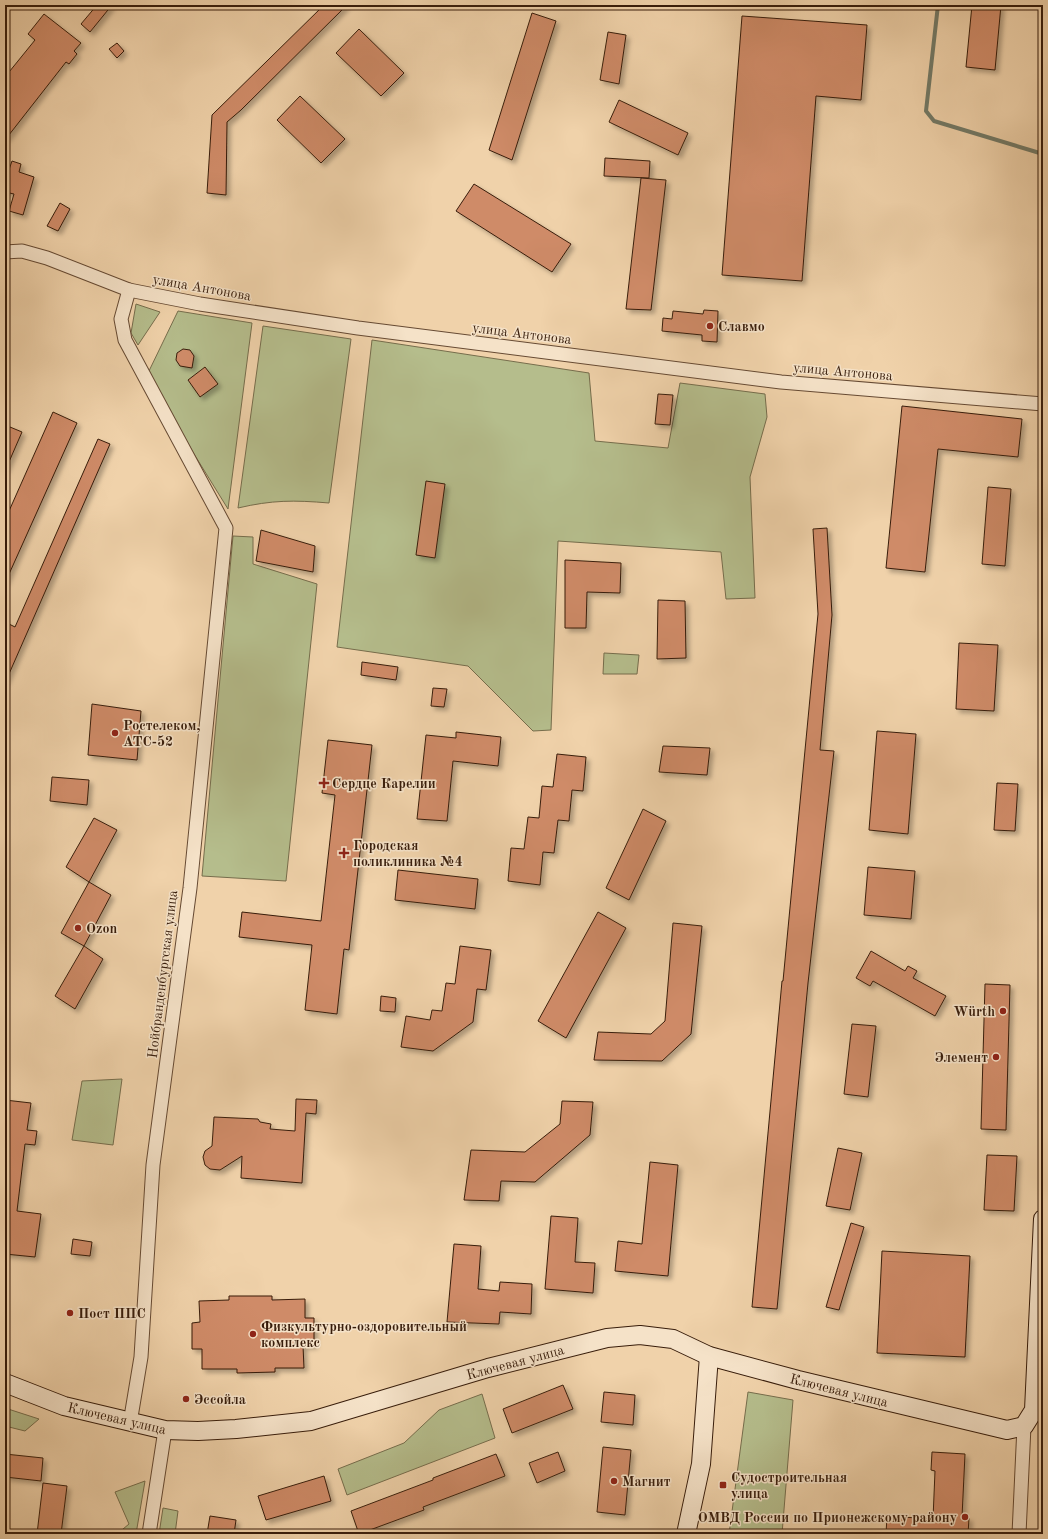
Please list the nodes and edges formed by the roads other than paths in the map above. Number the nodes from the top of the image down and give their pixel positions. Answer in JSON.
{"nodes":[{"id":1,"x":5,"y":252,"type":"edge"},
{"id":2,"x":129,"y":290,"type":"junction"},
{"id":3,"x":1043,"y":404,"type":"edge"},
{"id":4,"x":1043,"y":1219,"type":"edge"},
{"id":5,"x":709,"y":1356,"type":"junction"},
{"id":6,"x":5,"y":1383,"type":"edge"},
{"id":7,"x":130,"y":1423,"type":"junction"},
{"id":8,"x":1024,"y":1426,"type":"junction"},
{"id":9,"x":165,"y":1430,"type":"junction"},
{"id":10,"x":149,"y":1534,"type":"edge"},
{"id":11,"x":686,"y":1534,"type":"edge"},
{"id":12,"x":1020,"y":1534,"type":"edge"}],
"edges":[{"from":1,"to":2,"type":"street","name":"улица Антонова"},
{"from":2,"to":3,"type":"street","name":"улица Антонова"},
{"from":2,"to":7,"type":"street","name":"Нойбранденбургская улица"},
{"from":4,"to":8,"type":"main road"},
{"from":5,"to":8,"type":"main road","name":"Ключевая улица"},
{"from":5,"to":9,"type":"main road","name":"Ключевая улица"},
{"from":5,"to":11,"type":"main road"},
{"from":6,"to":7,"type":"main road","name":"Ключевая улица"},
{"from":7,"to":9,"type":"main road","name":"Ключевая улица"},
{"from":8,"to":12,"type":"street"},
{"from":9,"to":10,"type":"street"}]}
